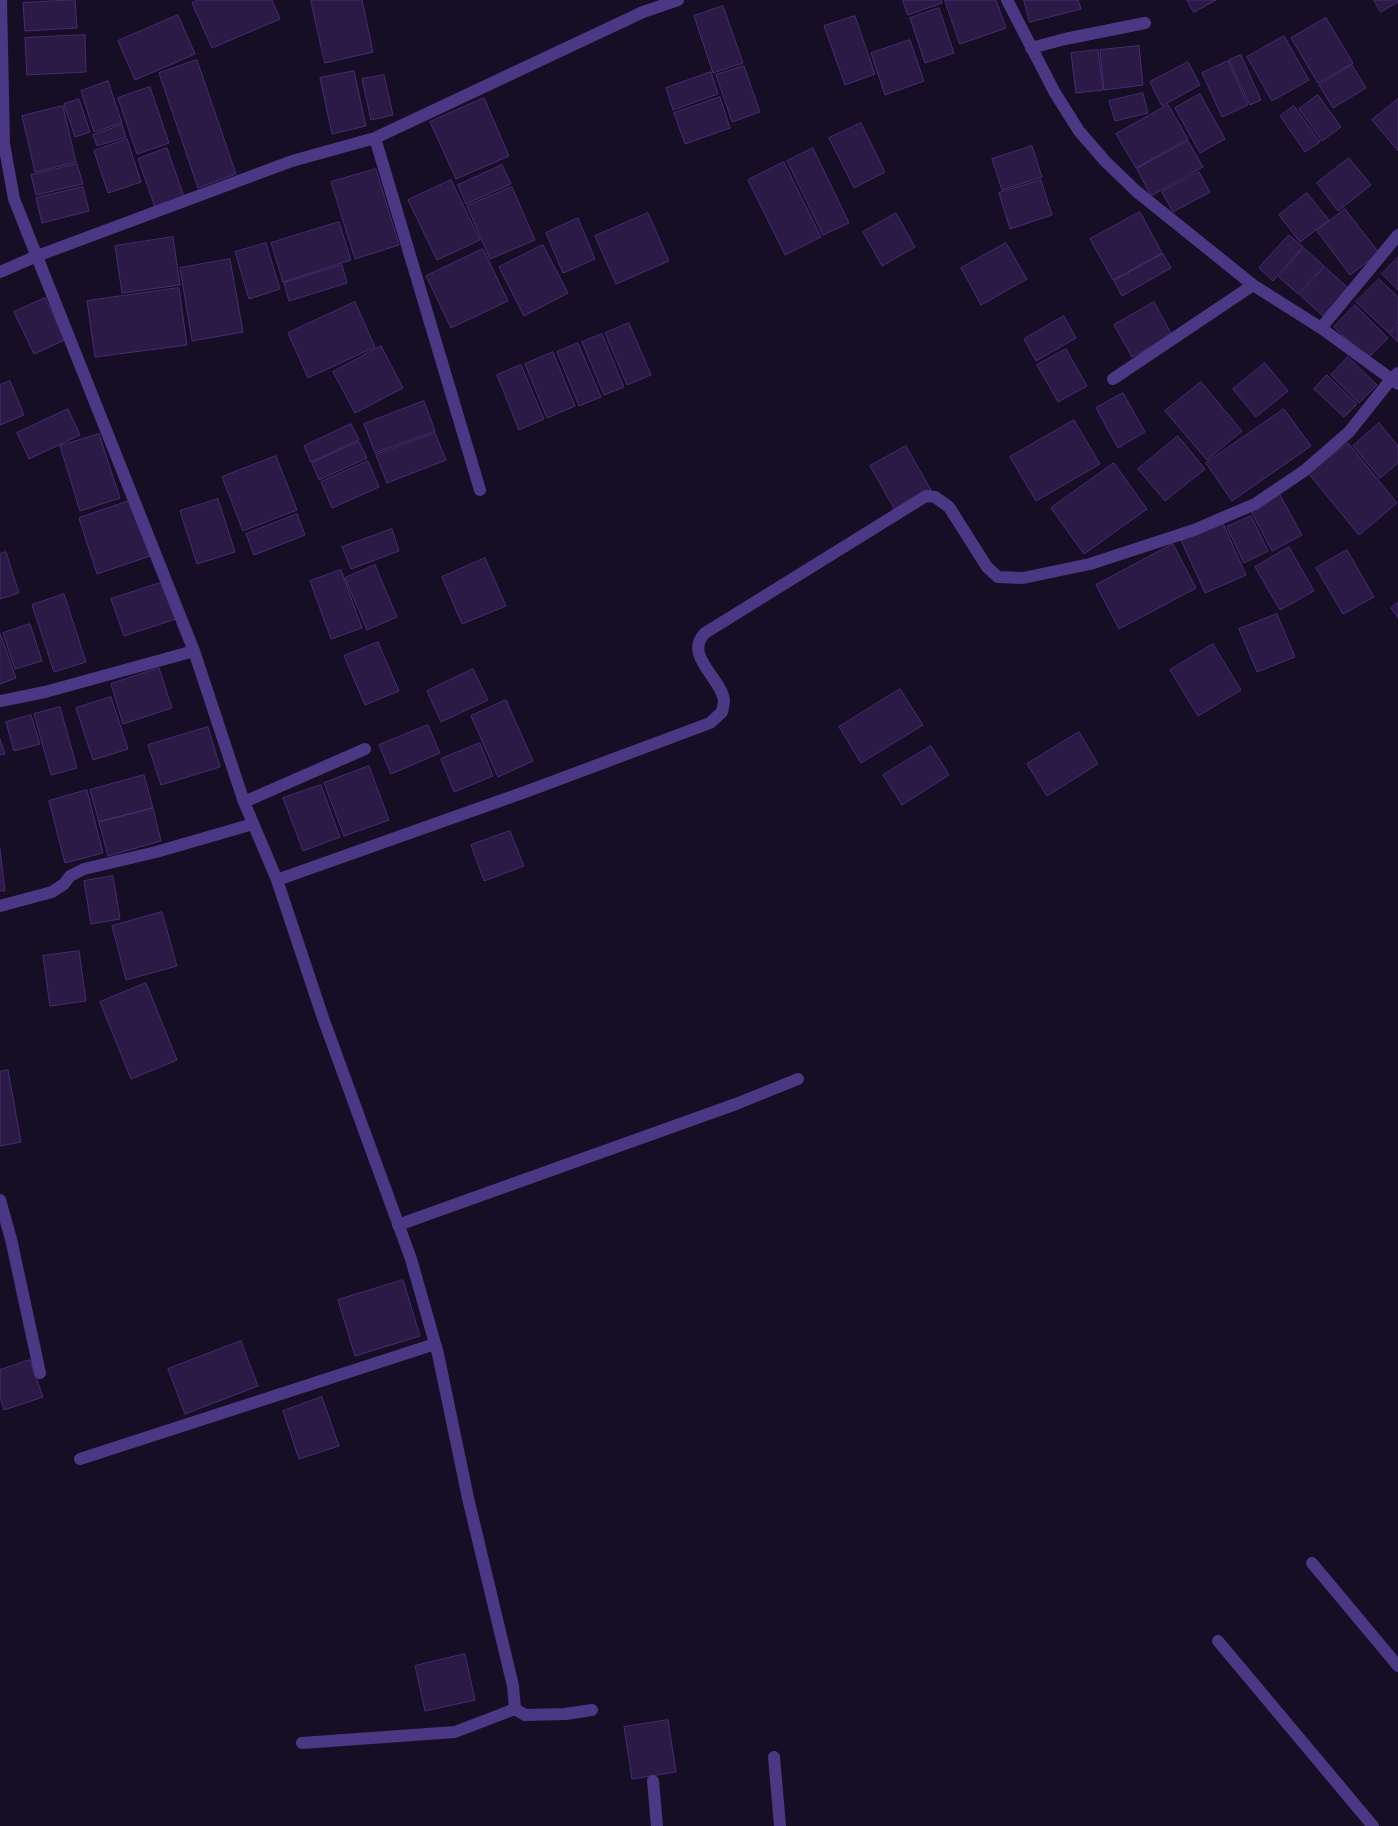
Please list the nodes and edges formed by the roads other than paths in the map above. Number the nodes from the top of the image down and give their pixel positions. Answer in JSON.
{"nodes":[{"id":1,"x":1,"y":0,"type":"edge"},
{"id":2,"x":678,"y":0,"type":"edge"},
{"id":3,"x":1007,"y":0,"type":"edge"},
{"id":4,"x":1145,"y":23,"type":"dead end"},
{"id":5,"x":1031,"y":48,"type":"junction"},
{"id":6,"x":375,"y":138,"type":"junction"},
{"id":7,"x":1398,"y":235,"type":"edge"},
{"id":8,"x":37,"y":256,"type":"junction"},
{"id":9,"x":0,"y":272,"type":"edge"},
{"id":10,"x":1253,"y":285,"type":"junction"},
{"id":11,"x":1320,"y":328,"type":"junction"},
{"id":12,"x":1396,"y":378,"type":"edge"},
{"id":13,"x":1113,"y":380,"type":"dead end"},
{"id":14,"x":480,"y":490,"type":"dead end"},
{"id":15,"x":194,"y":652,"type":"junction"},
{"id":16,"x":0,"y":701,"type":"edge"},
{"id":17,"x":365,"y":749,"type":"dead end"},
{"id":18,"x":244,"y":802,"type":"junction"},
{"id":19,"x":254,"y":824,"type":"junction"},
{"id":20,"x":277,"y":880,"type":"junction"},
{"id":21,"x":0,"y":906,"type":"edge"},
{"id":22,"x":798,"y":1079,"type":"dead end"},
{"id":23,"x":0,"y":1200,"type":"edge"},
{"id":24,"x":398,"y":1225,"type":"junction"},
{"id":25,"x":436,"y":1344,"type":"junction"},
{"id":26,"x":40,"y":1373,"type":"dead end"},
{"id":27,"x":80,"y":1459,"type":"dead end"},
{"id":28,"x":1312,"y":1563,"type":"dead end"},
{"id":29,"x":1218,"y":1641,"type":"dead end"},
{"id":30,"x":1398,"y":1666,"type":"edge"},
{"id":31,"x":515,"y":1709,"type":"junction"},
{"id":32,"x":592,"y":1710,"type":"dead end"},
{"id":33,"x":302,"y":1743,"type":"dead end"},
{"id":34,"x":774,"y":1757,"type":"dead end"},
{"id":35,"x":653,"y":1781,"type":"dead end"},
{"id":36,"x":657,"y":1826,"type":"edge"},
{"id":37,"x":780,"y":1826,"type":"edge"},
{"id":38,"x":1373,"y":1826,"type":"edge"}],
"edges":[{"from":1,"to":8,"type":"street"},
{"from":2,"to":6,"type":"street"},
{"from":3,"to":5,"type":"street"},
{"from":4,"to":5,"type":"street"},
{"from":5,"to":10,"type":"street"},
{"from":6,"to":8,"type":"street"},
{"from":6,"to":14,"type":"street"},
{"from":7,"to":11,"type":"street"},
{"from":8,"to":9,"type":"street"},
{"from":8,"to":15,"type":"street"},
{"from":10,"to":11,"type":"street"},
{"from":10,"to":13,"type":"street"},
{"from":11,"to":12,"type":"street"},
{"from":12,"to":20,"type":"street"},
{"from":15,"to":16,"type":"street"},
{"from":15,"to":18,"type":"street"},
{"from":17,"to":18,"type":"street"},
{"from":18,"to":19,"type":"street"},
{"from":19,"to":20,"type":"street"},
{"from":19,"to":21,"type":"street"},
{"from":20,"to":24,"type":"street"},
{"from":22,"to":24,"type":"street"},
{"from":23,"to":26,"type":"street"},
{"from":24,"to":25,"type":"street"},
{"from":25,"to":27,"type":"street"},
{"from":25,"to":31,"type":"street"},
{"from":28,"to":30,"type":"street"},
{"from":29,"to":38,"type":"street"},
{"from":31,"to":32,"type":"street"},
{"from":31,"to":33,"type":"street"},
{"from":34,"to":37,"type":"street"},
{"from":35,"to":36,"type":"street"}]}
